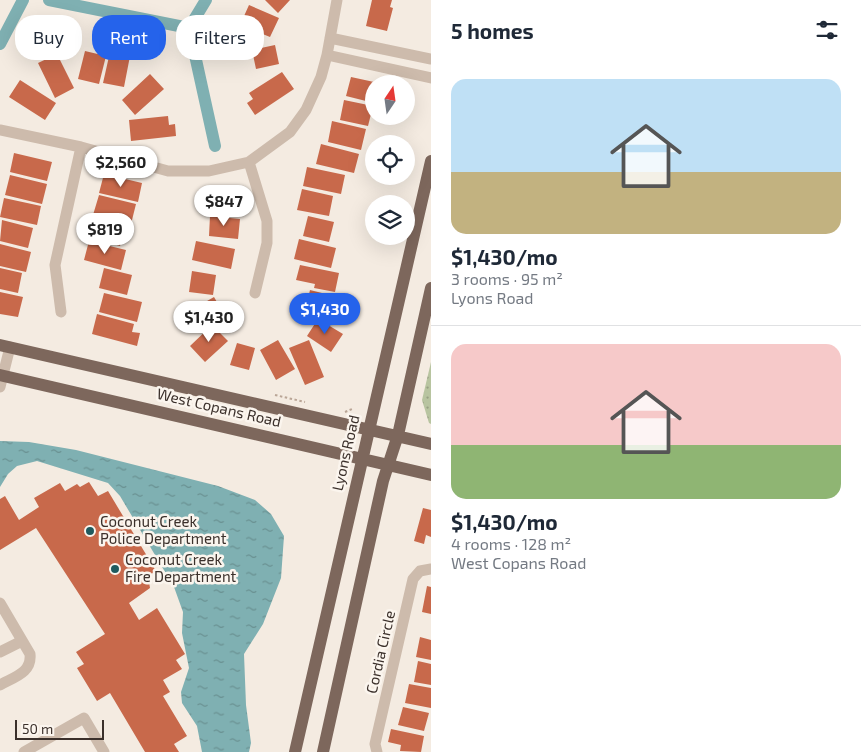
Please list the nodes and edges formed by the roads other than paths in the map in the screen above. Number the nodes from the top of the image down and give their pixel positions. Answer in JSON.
{"nodes":[{"id":1,"x":337,"y":0,"type":"edge"},
{"id":2,"x":330,"y":38,"type":"junction"},
{"id":3,"x":327,"y":56,"type":"junction"},
{"id":4,"x":431,"y":59,"type":"edge"},
{"id":5,"x":431,"y":78,"type":"edge"},
{"id":6,"x":0,"y":130,"type":"edge"},
{"id":7,"x":81,"y":147,"type":"junction"},
{"id":8,"x":431,"y":161,"type":"edge"},
{"id":9,"x":249,"y":162,"type":"junction"},
{"id":10,"x":431,"y":288,"type":"edge"},
{"id":11,"x":255,"y":294,"type":"dead end"},
{"id":12,"x":61,"y":312,"type":"dead end"},
{"id":13,"x":5,"y":346,"type":"edge"},
{"id":14,"x":1,"y":379,"type":"edge"},
{"id":15,"x":368,"y":428,"type":"junction"},
{"id":16,"x":398,"y":435,"type":"junction"},
{"id":17,"x":431,"y":444,"type":"edge"},
{"id":18,"x":362,"y":458,"type":"junction"},
{"id":19,"x":388,"y":464,"type":"junction"},
{"id":20,"x":431,"y":475,"type":"edge"},
{"id":21,"x":431,"y":569,"type":"edge"},
{"id":22,"x":0,"y":603,"type":"edge"},
{"id":23,"x":22,"y":641,"type":"junction"},
{"id":24,"x":0,"y":652,"type":"edge"},
{"id":25,"x":0,"y":685,"type":"edge"},
{"id":26,"x":24,"y":752,"type":"edge"},
{"id":27,"x":104,"y":752,"type":"edge"},
{"id":28,"x":295,"y":752,"type":"edge"},
{"id":29,"x":323,"y":752,"type":"edge"},
{"id":30,"x":377,"y":752,"type":"edge"}],
"edges":[{"from":1,"to":2,"type":"street"},
{"from":2,"to":3,"type":"street"},
{"from":2,"to":4,"type":"street"},
{"from":3,"to":5,"type":"street"},
{"from":3,"to":9,"type":"street"},
{"from":6,"to":7,"type":"street"},
{"from":7,"to":9,"type":"street"},
{"from":7,"to":12,"type":"street"},
{"from":8,"to":15,"type":"main road","name":"Lyons Road"},
{"from":9,"to":11,"type":"street"},
{"from":10,"to":16,"type":"main road"},
{"from":13,"to":14,"type":"street"},
{"from":13,"to":15,"type":"main road","name":"West Copans Road"},
{"from":14,"to":18,"type":"main road","name":"West Copans Road"},
{"from":15,"to":16,"type":"main road","name":"West Copans Road"},
{"from":15,"to":18,"type":"main road","name":"Lyons Road"},
{"from":16,"to":17,"type":"main road","name":"West Copans Road"},
{"from":16,"to":19,"type":"main road"},
{"from":18,"to":19,"type":"main road","name":"West Copans Road"},
{"from":18,"to":28,"type":"main road","name":"Lyons Road"},
{"from":19,"to":20,"type":"main road","name":"West Copans Road"},
{"from":19,"to":29,"type":"main road"},
{"from":21,"to":30,"type":"street","name":"Cordia Circle"},
{"from":22,"to":23,"type":"street"},
{"from":23,"to":24,"type":"street"},
{"from":23,"to":25,"type":"street"},
{"from":26,"to":27,"type":"street"}]}
